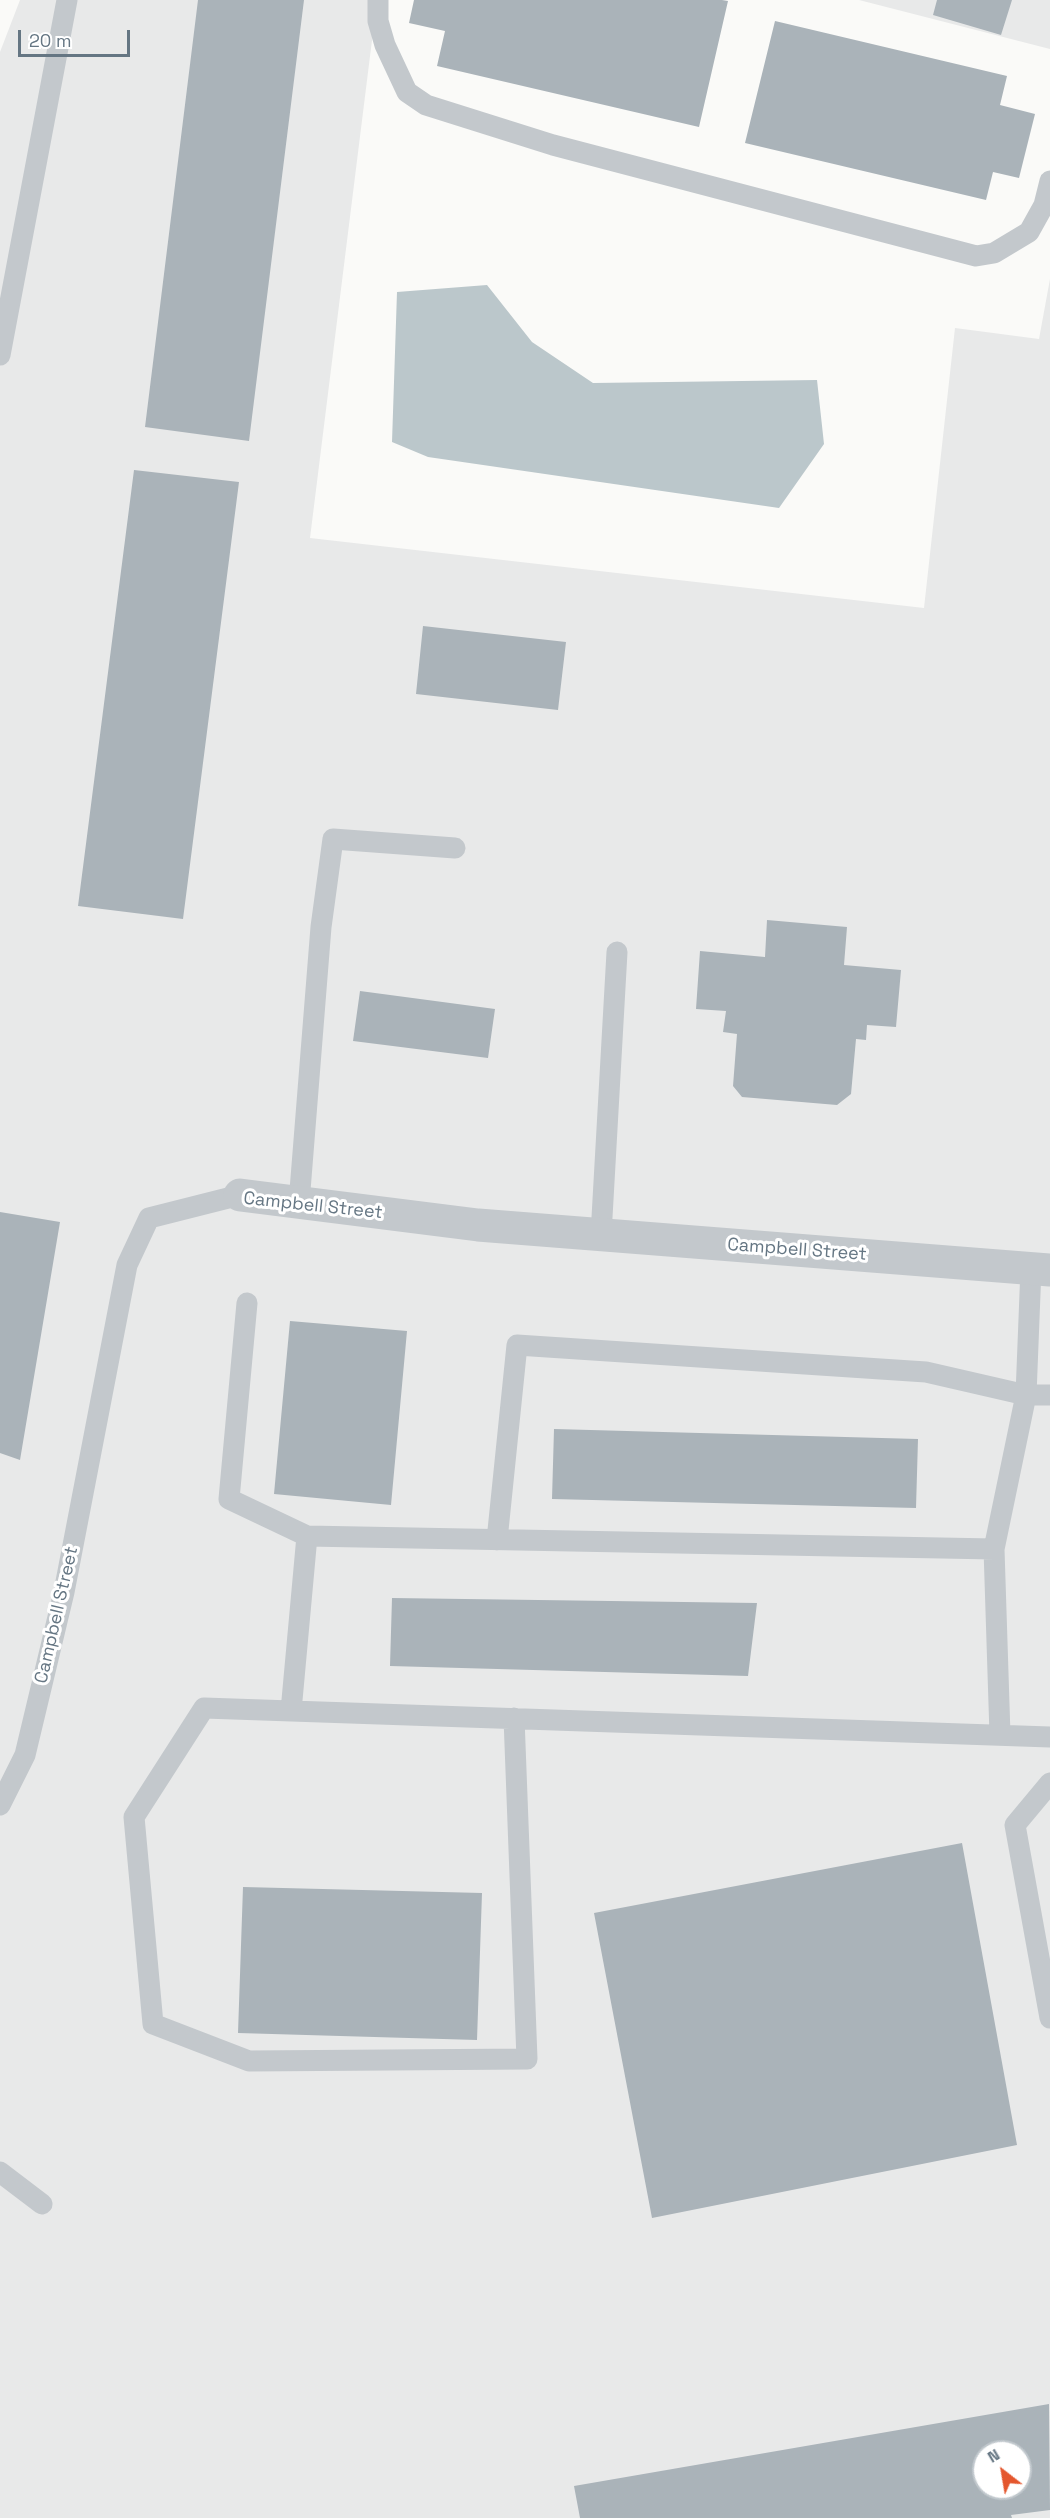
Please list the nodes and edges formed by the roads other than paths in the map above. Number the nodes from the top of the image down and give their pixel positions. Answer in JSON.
{"nodes":[{"id":1,"x":67,"y":0,"type":"edge"},
{"id":2,"x":378,"y":0,"type":"edge"},
{"id":3,"x":1050,"y":181,"type":"edge"},
{"id":4,"x":0,"y":355,"type":"edge"},
{"id":5,"x":455,"y":848,"type":"dead end"},
{"id":6,"x":617,"y":952,"type":"dead end"},
{"id":7,"x":240,"y":1196,"type":"joint"},
{"id":8,"x":299,"y":1203,"type":"junction"},
{"id":9,"x":602,"y":1235,"type":"junction"},
{"id":10,"x":1041,"y":1269,"type":"edge"},
{"id":11,"x":248,"y":1303,"type":"dead end"},
{"id":12,"x":1026,"y":1395,"type":"junction"},
{"id":13,"x":1050,"y":1395,"type":"edge"},
{"id":14,"x":307,"y":1536,"type":"junction"},
{"id":15,"x":497,"y":1540,"type":"junction"},
{"id":16,"x":994,"y":1549,"type":"junction"},
{"id":17,"x":291,"y":1711,"type":"junction"},
{"id":18,"x":514,"y":1718,"type":"junction"},
{"id":19,"x":1000,"y":1736,"type":"junction"},
{"id":20,"x":1050,"y":1737,"type":"edge"},
{"id":21,"x":1050,"y":1783,"type":"edge"},
{"id":22,"x":0,"y":1805,"type":"edge"},
{"id":23,"x":1050,"y":2018,"type":"edge"},
{"id":24,"x":0,"y":2172,"type":"edge"},
{"id":25,"x":42,"y":2204,"type":"dead end"}],
"edges":[{"from":1,"to":4,"type":"lane"},
{"from":2,"to":3,"type":"lane"},
{"from":5,"to":8,"type":"lane"},
{"from":6,"to":9,"type":"lane"},
{"from":7,"to":8,"type":"street","name":"Campbell Street"},
{"from":7,"to":22,"type":"lane","name":"Campbell Street"},
{"from":8,"to":9,"type":"street","name":"Campbell Street"},
{"from":9,"to":10,"type":"street","name":"Campbell Street"},
{"from":10,"to":12,"type":"lane"},
{"from":11,"to":14,"type":"lane"},
{"from":12,"to":13,"type":"lane"},
{"from":12,"to":15,"type":"lane"},
{"from":12,"to":16,"type":"lane"},
{"from":14,"to":15,"type":"lane"},
{"from":14,"to":17,"type":"lane"},
{"from":15,"to":16,"type":"lane"},
{"from":16,"to":19,"type":"lane"},
{"from":17,"to":18,"type":"lane"},
{"from":17,"to":18,"type":"lane"},
{"from":18,"to":19,"type":"lane"},
{"from":19,"to":20,"type":"lane"},
{"from":21,"to":23,"type":"lane"},
{"from":24,"to":25,"type":"lane"}]}
